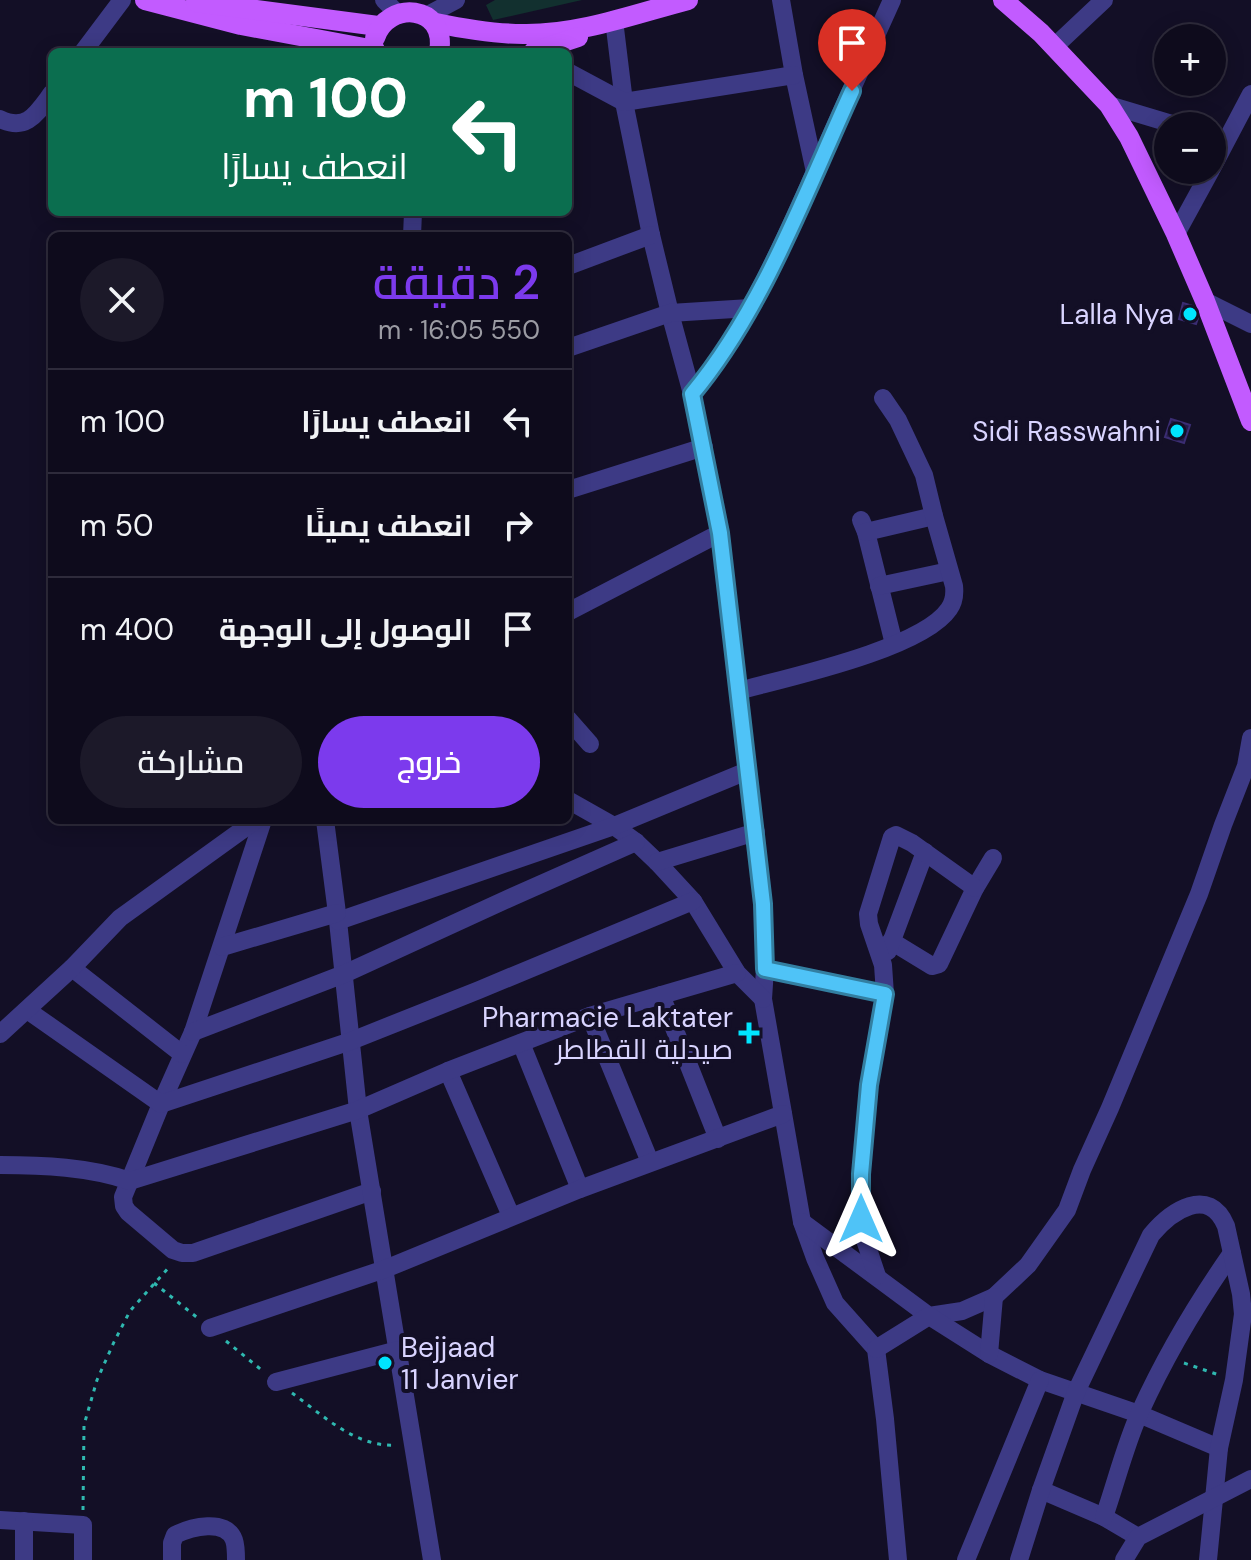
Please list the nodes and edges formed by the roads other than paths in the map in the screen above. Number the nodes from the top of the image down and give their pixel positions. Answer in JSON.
{"nodes":[{"id":1,"x":122,"y":0,"type":"edge"},
{"id":2,"x":145,"y":0,"type":"edge"},
{"id":3,"x":182,"y":0,"type":"edge"},
{"id":4,"x":456,"y":0,"type":"edge"},
{"id":5,"x":688,"y":0,"type":"edge"},
{"id":6,"x":781,"y":0,"type":"edge"},
{"id":7,"x":892,"y":0,"type":"edge"},
{"id":8,"x":1003,"y":0,"type":"edge"},
{"id":9,"x":1019,"y":0,"type":"edge"},
{"id":10,"x":1104,"y":0,"type":"edge"},
{"id":11,"x":389,"y":5,"type":"edge"},
{"id":12,"x":432,"y":19,"type":"junction"},
{"id":13,"x":614,"y":20,"type":"junction"},
{"id":14,"x":378,"y":26,"type":"junction"},
{"id":15,"x":1048,"y":40,"type":"junction"},
{"id":16,"x":86,"y":48,"type":"edge"},
{"id":17,"x":360,"y":48,"type":"edge"},
{"id":18,"x":376,"y":48,"type":"edge"},
{"id":19,"x":440,"y":48,"type":"edge"},
{"id":20,"x":546,"y":48,"type":"edge"},
{"id":21,"x":572,"y":74,"type":"edge"},
{"id":22,"x":794,"y":75,"type":"junction"},
{"id":23,"x":1251,"y":94,"type":"edge"},
{"id":24,"x":48,"y":98,"type":"edge"},
{"id":25,"x":624,"y":102,"type":"junction"},
{"id":26,"x":1109,"y":105,"type":"junction"},
{"id":27,"x":1154,"y":118,"type":"edge"},
{"id":28,"x":0,"y":119,"type":"edge"},
{"id":29,"x":1226,"y":129,"type":"edge"},
{"id":30,"x":815,"y":172,"type":"junction"},
{"id":31,"x":1204,"y":184,"type":"edge"},
{"id":32,"x":1176,"y":234,"type":"junction"},
{"id":33,"x":651,"y":235,"type":"junction"},
{"id":34,"x":572,"y":265,"type":"edge"},
{"id":35,"x":1205,"y":301,"type":"junction"},
{"id":36,"x":750,"y":308,"type":"junction"},
{"id":37,"x":670,"y":313,"type":"junction"},
{"id":38,"x":1251,"y":324,"type":"edge"},
{"id":39,"x":572,"y":347,"type":"edge"},
{"id":40,"x":692,"y":394,"type":"junction"},
{"id":41,"x":883,"y":398,"type":"dead end"},
{"id":42,"x":1251,"y":421,"type":"edge"},
{"id":43,"x":704,"y":447,"type":"junction"},
{"id":44,"x":572,"y":489,"type":"edge"},
{"id":45,"x":934,"y":516,"type":"junction"},
{"id":46,"x":720,"y":533,"type":"junction"},
{"id":47,"x":949,"y":571,"type":"junction"},
{"id":48,"x":879,"y":586,"type":"junction"},
{"id":49,"x":572,"y":610,"type":"edge"},
{"id":50,"x":894,"y":644,"type":"junction"},
{"id":51,"x":738,"y":691,"type":"junction"},
{"id":52,"x":572,"y":724,"type":"edge"},
{"id":53,"x":1251,"y":738,"type":"edge"},
{"id":54,"x":590,"y":744,"type":"dead end"},
{"id":55,"x":747,"y":771,"type":"junction"},
{"id":56,"x":572,"y":802,"type":"edge"},
{"id":57,"x":250,"y":824,"type":"edge"},
{"id":58,"x":262,"y":824,"type":"edge"},
{"id":59,"x":326,"y":824,"type":"edge"},
{"id":60,"x":614,"y":826,"type":"junction"},
{"id":61,"x":756,"y":832,"type":"junction"},
{"id":62,"x":636,"y":842,"type":"junction"},
{"id":63,"x":925,"y":852,"type":"junction"},
{"id":64,"x":993,"y":858,"type":"dead end"},
{"id":65,"x":657,"y":862,"type":"junction"},
{"id":66,"x":975,"y":888,"type":"junction"},
{"id":67,"x":693,"y":901,"type":"junction"},
{"id":68,"x":338,"y":917,"type":"junction"},
{"id":69,"x":891,"y":941,"type":"junction"},
{"id":70,"x":222,"y":947,"type":"junction"},
{"id":71,"x":883,"y":965,"type":"junction"},
{"id":72,"x":72,"y":968,"type":"junction"},
{"id":73,"x":765,"y":969,"type":"junction"},
{"id":74,"x":737,"y":973,"type":"junction"},
{"id":75,"x":344,"y":974,"type":"junction"},
{"id":76,"x":885,"y":994,"type":"junction"},
{"id":77,"x":661,"y":995,"type":"junction"},
{"id":78,"x":763,"y":999,"type":"junction"},
{"id":79,"x":27,"y":1010,"type":"junction"},
{"id":80,"x":590,"y":1016,"type":"junction"},
{"id":81,"x":193,"y":1032,"type":"junction"},
{"id":82,"x":0,"y":1034,"type":"edge"},
{"id":83,"x":351,"y":1041,"type":"junction"},
{"id":84,"x":521,"y":1043,"type":"junction"},
{"id":85,"x":182,"y":1054,"type":"junction"},
{"id":86,"x":448,"y":1071,"type":"junction"},
{"id":87,"x":161,"y":1104,"type":"junction"},
{"id":88,"x":358,"y":1110,"type":"junction"},
{"id":89,"x":783,"y":1114,"type":"junction"},
{"id":90,"x":718,"y":1139,"type":"junction"},
{"id":91,"x":650,"y":1162,"type":"junction"},
{"id":92,"x":0,"y":1165,"type":"edge"},
{"id":93,"x":130,"y":1181,"type":"junction"},
{"id":94,"x":580,"y":1189,"type":"junction"},
{"id":95,"x":372,"y":1191,"type":"junction"},
{"id":96,"x":511,"y":1216,"type":"junction"},
{"id":97,"x":802,"y":1222,"type":"junction"},
{"id":98,"x":1232,"y":1253,"type":"junction"},
{"id":99,"x":385,"y":1269,"type":"junction"},
{"id":100,"x":877,"y":1276,"type":"junction"},
{"id":101,"x":994,"y":1297,"type":"junction"},
{"id":102,"x":929,"y":1316,"type":"junction"},
{"id":103,"x":210,"y":1328,"type":"dead end"},
{"id":104,"x":876,"y":1349,"type":"junction"},
{"id":105,"x":398,"y":1350,"type":"junction"},
{"id":106,"x":989,"y":1354,"type":"junction"},
{"id":107,"x":1040,"y":1380,"type":"junction"},
{"id":108,"x":276,"y":1382,"type":"dead end"},
{"id":109,"x":1076,"y":1392,"type":"junction"},
{"id":110,"x":1139,"y":1414,"type":"junction"},
{"id":111,"x":1219,"y":1448,"type":"junction"},
{"id":112,"x":1251,"y":1479,"type":"edge"},
{"id":113,"x":1041,"y":1490,"type":"junction"},
{"id":114,"x":1214,"y":1498,"type":"junction"},
{"id":115,"x":1104,"y":1517,"type":"junction"},
{"id":116,"x":0,"y":1520,"type":"edge"},
{"id":117,"x":24,"y":1521,"type":"junction"},
{"id":118,"x":1138,"y":1537,"type":"junction"},
{"id":119,"x":24,"y":1560,"type":"edge"},
{"id":120,"x":83,"y":1560,"type":"edge"},
{"id":121,"x":172,"y":1560,"type":"edge"},
{"id":122,"x":236,"y":1560,"type":"edge"},
{"id":123,"x":432,"y":1560,"type":"edge"},
{"id":124,"x":898,"y":1560,"type":"edge"},
{"id":125,"x":966,"y":1560,"type":"edge"},
{"id":126,"x":1019,"y":1560,"type":"edge"},
{"id":127,"x":1124,"y":1560,"type":"edge"},
{"id":128,"x":1208,"y":1560,"type":"edge"}],
"edges":[{"from":1,"to":16,"type":"street"},
{"from":2,"to":17,"type":"main road"},
{"from":3,"to":14,"type":"main road"},
{"from":4,"to":12,"type":"street"},
{"from":5,"to":13,"type":"main road"},
{"from":6,"to":22,"type":"street"},
{"from":7,"to":30,"type":"street"},
{"from":8,"to":15,"type":"main road"},
{"from":9,"to":15,"type":"main road"},
{"from":10,"to":15,"type":"street"},
{"from":11,"to":12,"type":"main road"},
{"from":11,"to":14,"type":"main road"},
{"from":12,"to":13,"type":"main road"},
{"from":12,"to":19,"type":"main road"},
{"from":13,"to":20,"type":"main road"},
{"from":13,"to":25,"type":"street"},
{"from":14,"to":18,"type":"main road"},
{"from":15,"to":26,"type":"main road"},
{"from":21,"to":25,"type":"street"},
{"from":22,"to":25,"type":"street"},
{"from":22,"to":30,"type":"street"},
{"from":23,"to":29,"type":"street"},
{"from":24,"to":28,"type":"street"},
{"from":25,"to":33,"type":"street"},
{"from":26,"to":27,"type":"street"},
{"from":26,"to":32,"type":"main road"},
{"from":30,"to":36,"type":"street"},
{"from":31,"to":32,"type":"street"},
{"from":32,"to":35,"type":"main road"},
{"from":33,"to":34,"type":"street"},
{"from":33,"to":37,"type":"street"},
{"from":35,"to":38,"type":"street"},
{"from":35,"to":42,"type":"main road"},
{"from":36,"to":37,"type":"street"},
{"from":36,"to":40,"type":"street"},
{"from":37,"to":39,"type":"street"},
{"from":37,"to":40,"type":"street"},
{"from":40,"to":43,"type":"street"},
{"from":41,"to":45,"type":"street"},
{"from":43,"to":44,"type":"street"},
{"from":43,"to":46,"type":"street"},
{"from":45,"to":47,"type":"street"},
{"from":45,"to":48,"type":"street"},
{"from":46,"to":49,"type":"street"},
{"from":46,"to":51,"type":"street"},
{"from":47,"to":48,"type":"street"},
{"from":47,"to":50,"type":"street"},
{"from":48,"to":50,"type":"street"},
{"from":50,"to":51,"type":"street"},
{"from":51,"to":55,"type":"street"},
{"from":52,"to":54,"type":"street"},
{"from":53,"to":101,"type":"street"},
{"from":55,"to":60,"type":"street"},
{"from":55,"to":61,"type":"street"},
{"from":56,"to":60,"type":"street"},
{"from":57,"to":72,"type":"street"},
{"from":58,"to":70,"type":"street"},
{"from":59,"to":68,"type":"street"},
{"from":60,"to":62,"type":"street"},
{"from":60,"to":68,"type":"street"},
{"from":61,"to":65,"type":"street"},
{"from":61,"to":73,"type":"street"},
{"from":62,"to":65,"type":"street"},
{"from":62,"to":75,"type":"street"},
{"from":63,"to":66,"type":"street"},
{"from":63,"to":69,"type":"street"},
{"from":63,"to":71,"type":"street"},
{"from":64,"to":66,"type":"street"},
{"from":65,"to":67,"type":"street"},
{"from":66,"to":69,"type":"street"},
{"from":67,"to":74,"type":"street"},
{"from":67,"to":83,"type":"street"},
{"from":68,"to":70,"type":"street"},
{"from":68,"to":75,"type":"street"},
{"from":69,"to":71,"type":"street"},
{"from":70,"to":81,"type":"street"},
{"from":71,"to":76,"type":"street"},
{"from":72,"to":79,"type":"street"},
{"from":72,"to":85,"type":"street"},
{"from":73,"to":76,"type":"street"},
{"from":73,"to":78,"type":"street"},
{"from":74,"to":77,"type":"street"},
{"from":74,"to":78,"type":"street"},
{"from":75,"to":81,"type":"street"},
{"from":75,"to":83,"type":"street"},
{"from":76,"to":100,"type":"street"},
{"from":77,"to":80,"type":"street"},
{"from":77,"to":90,"type":"street"},
{"from":78,"to":89,"type":"street"},
{"from":79,"to":82,"type":"street"},
{"from":79,"to":87,"type":"street"},
{"from":80,"to":84,"type":"street"},
{"from":80,"to":91,"type":"street"},
{"from":81,"to":85,"type":"street"},
{"from":83,"to":87,"type":"street"},
{"from":83,"to":88,"type":"street"},
{"from":84,"to":86,"type":"street"},
{"from":84,"to":94,"type":"street"},
{"from":85,"to":87,"type":"street"},
{"from":86,"to":88,"type":"street"},
{"from":86,"to":96,"type":"street"},
{"from":87,"to":93,"type":"street"},
{"from":88,"to":93,"type":"street"},
{"from":88,"to":95,"type":"street"},
{"from":89,"to":90,"type":"street"},
{"from":89,"to":97,"type":"street"},
{"from":90,"to":91,"type":"street"},
{"from":91,"to":94,"type":"street"},
{"from":92,"to":93,"type":"street"},
{"from":93,"to":95,"type":"street"},
{"from":94,"to":96,"type":"street"},
{"from":95,"to":99,"type":"street"},
{"from":96,"to":99,"type":"street"},
{"from":97,"to":100,"type":"street"},
{"from":97,"to":104,"type":"street"},
{"from":98,"to":109,"type":"street"},
{"from":98,"to":110,"type":"street"},
{"from":98,"to":111,"type":"street"},
{"from":99,"to":103,"type":"street"},
{"from":99,"to":105,"type":"street"},
{"from":100,"to":102,"type":"street"},
{"from":101,"to":102,"type":"street"},
{"from":101,"to":106,"type":"street"},
{"from":102,"to":104,"type":"street"},
{"from":102,"to":106,"type":"street"},
{"from":104,"to":124,"type":"street"},
{"from":105,"to":108,"type":"street"},
{"from":105,"to":123,"type":"street"},
{"from":106,"to":107,"type":"street"},
{"from":107,"to":109,"type":"street"},
{"from":107,"to":125,"type":"street"},
{"from":109,"to":110,"type":"street"},
{"from":109,"to":113,"type":"street"},
{"from":110,"to":111,"type":"street"},
{"from":110,"to":115,"type":"street"},
{"from":111,"to":114,"type":"street"},
{"from":112,"to":114,"type":"street"},
{"from":113,"to":115,"type":"street"},
{"from":113,"to":126,"type":"street"},
{"from":114,"to":118,"type":"street"},
{"from":114,"to":128,"type":"street"},
{"from":115,"to":118,"type":"street"},
{"from":116,"to":117,"type":"street"},
{"from":117,"to":119,"type":"street"},
{"from":117,"to":120,"type":"street"},
{"from":118,"to":127,"type":"street"},
{"from":121,"to":122,"type":"street"}]}
